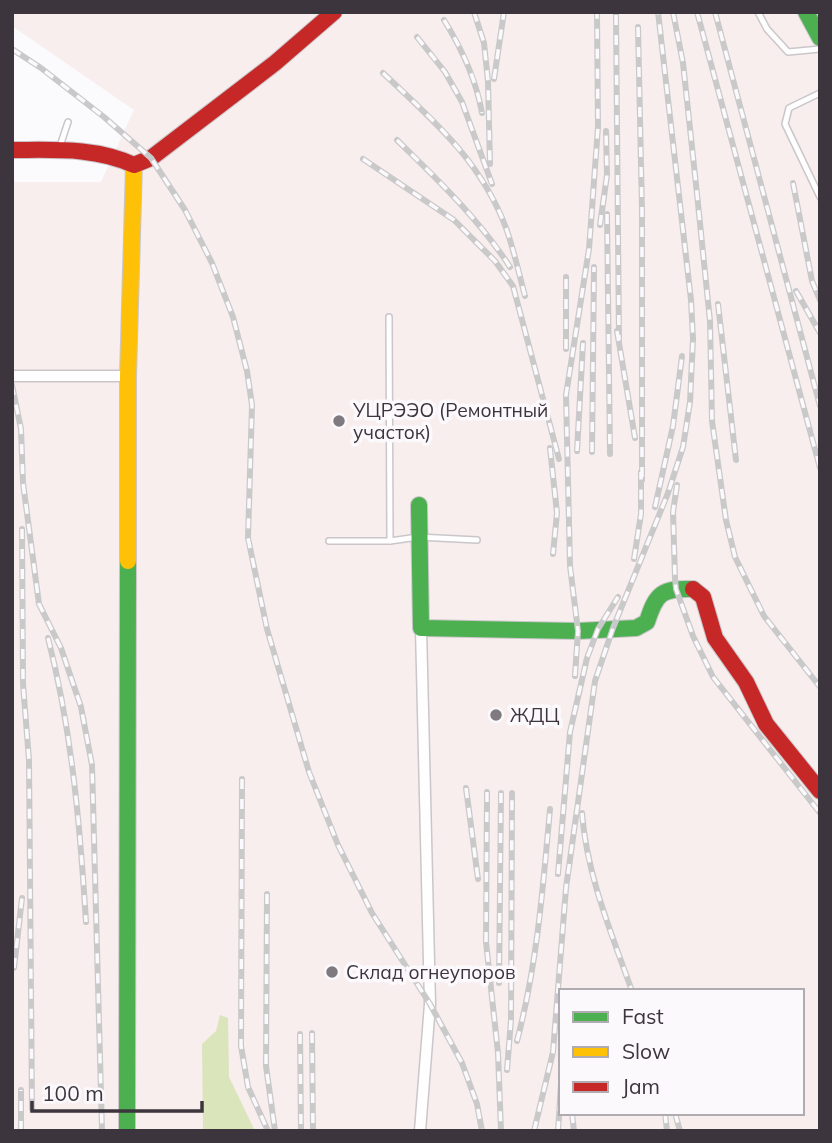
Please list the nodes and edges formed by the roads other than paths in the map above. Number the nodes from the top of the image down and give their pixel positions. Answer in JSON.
{"nodes":[{"id":1,"x":334,"y":12,"type":"edge"},
{"id":2,"x":758,"y":12,"type":"edge"},
{"id":3,"x":806,"y":12,"type":"edge"},
{"id":4,"x":820,"y":37,"type":"edge"},
{"id":5,"x":820,"y":49,"type":"edge"},
{"id":6,"x":820,"y":93,"type":"edge"},
{"id":7,"x":68,"y":122,"type":"dead end"},
{"id":8,"x":12,"y":150,"type":"edge"},
{"id":9,"x":59,"y":151,"type":"junction"},
{"id":10,"x":134,"y":165,"type":"junction"},
{"id":11,"x":820,"y":197,"type":"edge"},
{"id":12,"x":388,"y":317,"type":"dead end"},
{"id":13,"x":12,"y":376,"type":"edge"},
{"id":14,"x":128,"y":376,"type":"junction"},
{"id":15,"x":419,"y":505,"type":"dead end"},
{"id":16,"x":418,"y":537,"type":"junction"},
{"id":17,"x":477,"y":540,"type":"dead end"},
{"id":18,"x":329,"y":541,"type":"dead end"},
{"id":19,"x":390,"y":541,"type":"junction"},
{"id":20,"x":421,"y":628,"type":"junction"},
{"id":21,"x":820,"y":791,"type":"edge"},
{"id":22,"x":127,"y":1131,"type":"edge"},
{"id":23,"x":420,"y":1131,"type":"edge"}],
"edges":[{"from":1,"to":10,"type":"street"},
{"from":2,"to":5,"type":"lane"},
{"from":3,"to":4,"type":"street"},
{"from":6,"to":11,"type":"lane"},
{"from":7,"to":9,"type":"lane"},
{"from":8,"to":9,"type":"street"},
{"from":9,"to":10,"type":"street"},
{"from":10,"to":14,"type":"street"},
{"from":12,"to":19,"type":"lane"},
{"from":13,"to":14,"type":"street"},
{"from":14,"to":22,"type":"street"},
{"from":15,"to":16,"type":"street"},
{"from":16,"to":17,"type":"lane"},
{"from":16,"to":19,"type":"lane"},
{"from":16,"to":20,"type":"street"},
{"from":18,"to":19,"type":"lane"},
{"from":20,"to":21,"type":"street"},
{"from":20,"to":23,"type":"street"}]}
